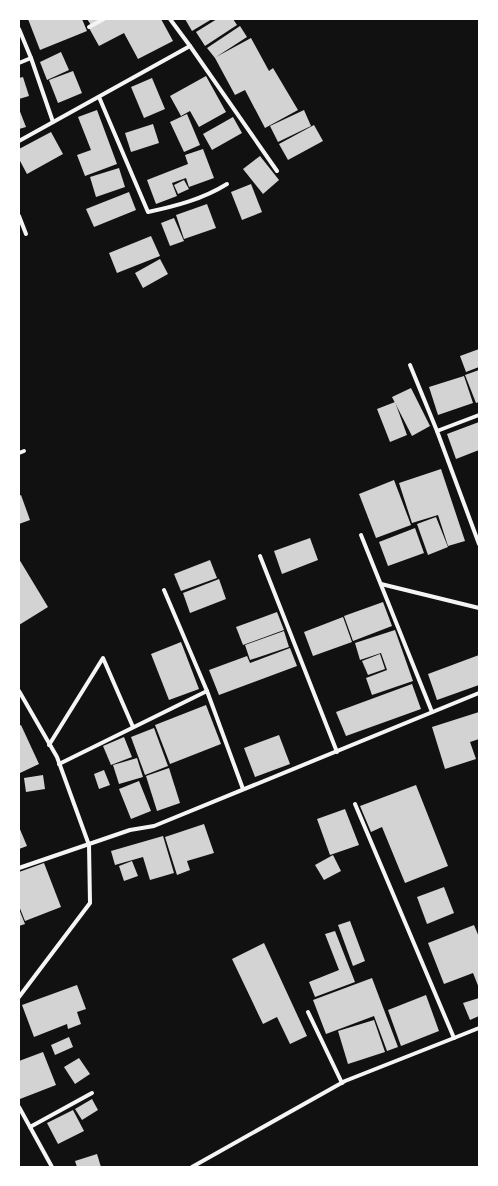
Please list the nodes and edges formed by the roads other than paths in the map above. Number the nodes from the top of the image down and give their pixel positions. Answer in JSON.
{"nodes":[{"id":1,"x":104,"y":19,"type":"edge"},
{"id":2,"x":170,"y":19,"type":"edge"},
{"id":3,"x":89,"y":27,"type":"dead end"},
{"id":4,"x":19,"y":29,"type":"edge"},
{"id":5,"x":190,"y":46,"type":"junction"},
{"id":6,"x":31,"y":58,"type":"junction"},
{"id":7,"x":19,"y":63,"type":"edge"},
{"id":8,"x":99,"y":97,"type":"junction"},
{"id":9,"x":53,"y":122,"type":"junction"},
{"id":10,"x":19,"y":141,"type":"edge"},
{"id":11,"x":277,"y":171,"type":"dead end"},
{"id":12,"x":227,"y":184,"type":"dead end"},
{"id":13,"x":19,"y":216,"type":"edge"},
{"id":14,"x":26,"y":234,"type":"dead end"},
{"id":15,"x":410,"y":366,"type":"dead end"},
{"id":16,"x":479,"y":415,"type":"edge"},
{"id":17,"x":436,"y":431,"type":"junction"},
{"id":18,"x":361,"y":535,"type":"dead end"},
{"id":19,"x":479,"y":544,"type":"edge"},
{"id":20,"x":260,"y":556,"type":"dead end"},
{"id":21,"x":381,"y":584,"type":"junction"},
{"id":22,"x":164,"y":590,"type":"dead end"},
{"id":23,"x":479,"y":608,"type":"edge"},
{"id":24,"x":19,"y":691,"type":"edge"},
{"id":25,"x":207,"y":691,"type":"junction"},
{"id":26,"x":479,"y":693,"type":"edge"},
{"id":27,"x":432,"y":712,"type":"junction"},
{"id":28,"x":133,"y":727,"type":"junction"},
{"id":29,"x":49,"y":745,"type":"junction"},
{"id":30,"x":337,"y":752,"type":"junction"},
{"id":31,"x":59,"y":764,"type":"junction"},
{"id":32,"x":243,"y":789,"type":"junction"},
{"id":33,"x":355,"y":804,"type":"dead end"},
{"id":34,"x":89,"y":845,"type":"junction"},
{"id":35,"x":19,"y":868,"type":"edge"},
{"id":36,"x":19,"y":997,"type":"edge"},
{"id":37,"x":308,"y":1012,"type":"dead end"},
{"id":38,"x":479,"y":1028,"type":"edge"},
{"id":39,"x":454,"y":1038,"type":"junction"},
{"id":40,"x":342,"y":1082,"type":"junction"},
{"id":41,"x":92,"y":1093,"type":"dead end"},
{"id":42,"x":19,"y":1107,"type":"edge"},
{"id":43,"x":30,"y":1127,"type":"junction"},
{"id":44,"x":52,"y":1167,"type":"edge"},
{"id":45,"x":192,"y":1167,"type":"edge"}],
"edges":[{"from":1,"to":3,"type":"street"},
{"from":2,"to":5,"type":"street"},
{"from":4,"to":6,"type":"street"},
{"from":5,"to":8,"type":"street"},
{"from":5,"to":11,"type":"street"},
{"from":6,"to":7,"type":"street"},
{"from":6,"to":9,"type":"street"},
{"from":8,"to":9,"type":"street"},
{"from":8,"to":12,"type":"street"},
{"from":9,"to":10,"type":"street"},
{"from":13,"to":14,"type":"street"},
{"from":15,"to":17,"type":"street"},
{"from":16,"to":17,"type":"street"},
{"from":17,"to":19,"type":"street"},
{"from":18,"to":21,"type":"street"},
{"from":20,"to":30,"type":"street"},
{"from":21,"to":23,"type":"street"},
{"from":21,"to":27,"type":"street"},
{"from":22,"to":25,"type":"street"},
{"from":24,"to":29,"type":"street"},
{"from":25,"to":28,"type":"street"},
{"from":25,"to":32,"type":"street"},
{"from":26,"to":27,"type":"street"},
{"from":27,"to":30,"type":"street"},
{"from":28,"to":29,"type":"street"},
{"from":28,"to":31,"type":"street"},
{"from":29,"to":31,"type":"street"},
{"from":30,"to":32,"type":"street"},
{"from":31,"to":34,"type":"street"},
{"from":32,"to":34,"type":"street"},
{"from":33,"to":39,"type":"street"},
{"from":34,"to":35,"type":"street"},
{"from":34,"to":36,"type":"street"},
{"from":37,"to":40,"type":"street"},
{"from":38,"to":39,"type":"street"},
{"from":39,"to":40,"type":"street"},
{"from":40,"to":45,"type":"street"},
{"from":41,"to":43,"type":"street"},
{"from":42,"to":43,"type":"street"},
{"from":43,"to":44,"type":"street"}]}
